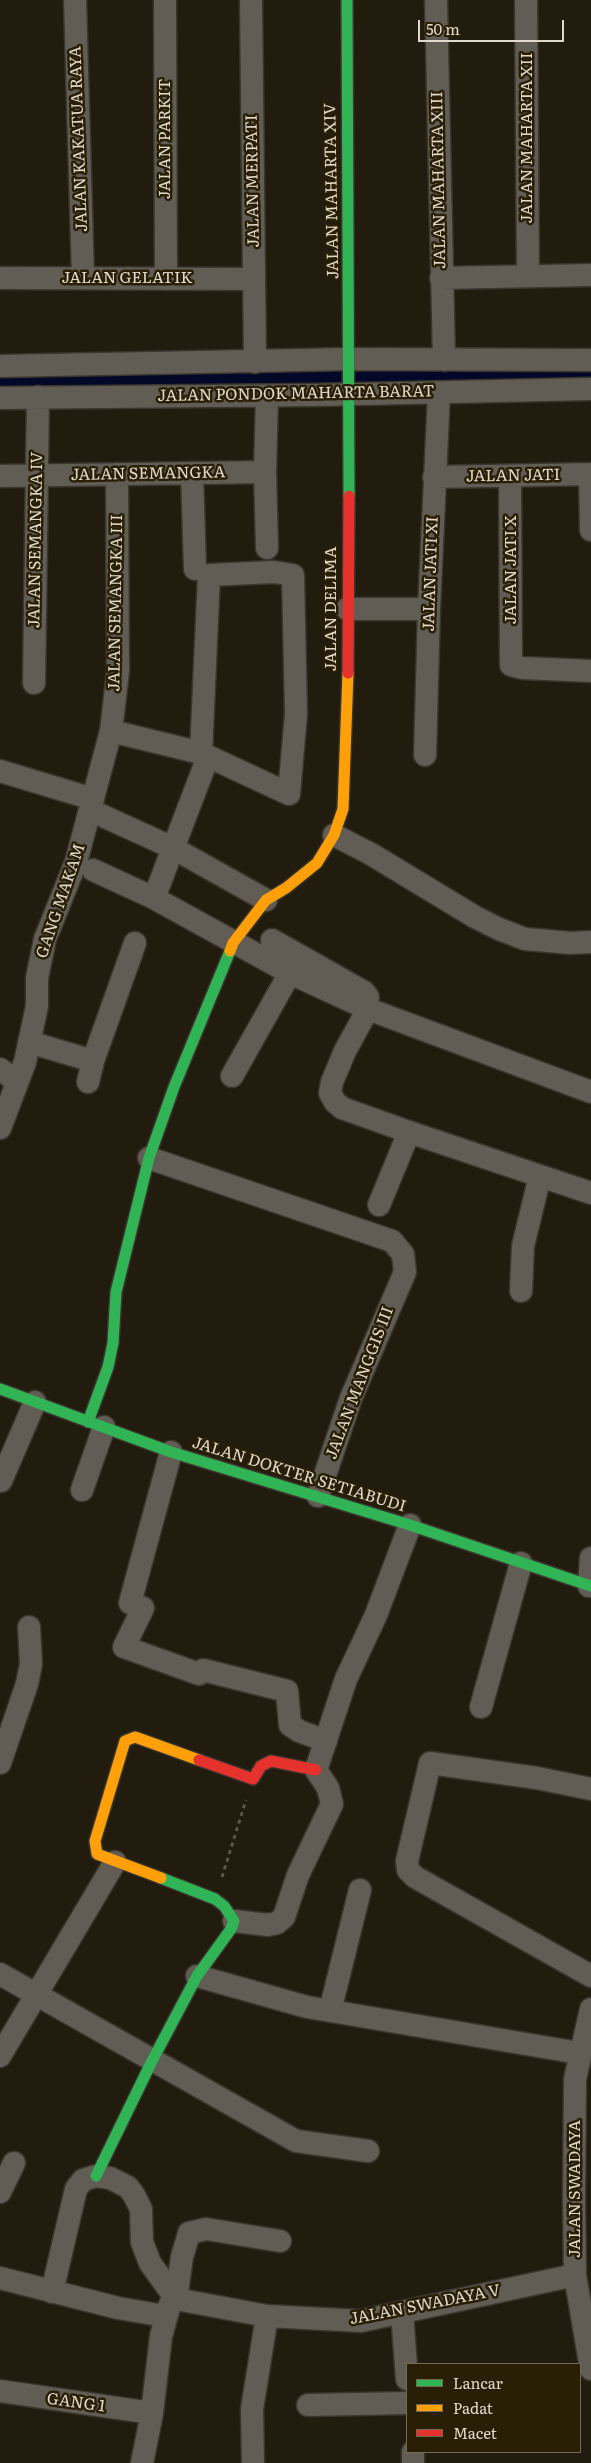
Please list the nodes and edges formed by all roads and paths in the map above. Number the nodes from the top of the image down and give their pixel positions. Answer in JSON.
{"nodes":[{"id":1,"x":75,"y":0,"type":"edge"},
{"id":2,"x":165,"y":0,"type":"edge"},
{"id":3,"x":251,"y":0,"type":"edge"},
{"id":4,"x":347,"y":0,"type":"edge"},
{"id":5,"x":436,"y":0,"type":"edge"},
{"id":6,"x":526,"y":0,"type":"edge"},
{"id":7,"x":591,"y":274,"type":"edge"},
{"id":8,"x":528,"y":276,"type":"junction"},
{"id":9,"x":0,"y":278,"type":"edge"},
{"id":10,"x":83,"y":278,"type":"junction"},
{"id":11,"x":441,"y":278,"type":"junction"},
{"id":12,"x":166,"y":279,"type":"junction"},
{"id":13,"x":254,"y":279,"type":"junction"},
{"id":14,"x":444,"y":360,"type":"junction"},
{"id":15,"x":591,"y":360,"type":"edge"},
{"id":16,"x":255,"y":362,"type":"junction"},
{"id":17,"x":0,"y":366,"type":"edge"},
{"id":18,"x":350,"y":376,"type":"junction"},
{"id":19,"x":591,"y":389,"type":"edge"},
{"id":20,"x":439,"y":393,"type":"junction"},
{"id":21,"x":38,"y":396,"type":"junction"},
{"id":22,"x":267,"y":396,"type":"junction"},
{"id":23,"x":0,"y":398,"type":"edge"},
{"id":24,"x":265,"y":472,"type":"junction"},
{"id":25,"x":192,"y":473,"type":"junction"},
{"id":26,"x":117,"y":474,"type":"junction"},
{"id":27,"x":590,"y":474,"type":"edge"},
{"id":28,"x":0,"y":476,"type":"edge"},
{"id":29,"x":37,"y":476,"type":"junction"},
{"id":30,"x":510,"y":476,"type":"junction"},
{"id":31,"x":434,"y":477,"type":"junction"},
{"id":32,"x":591,"y":530,"type":"edge"},
{"id":33,"x":268,"y":548,"type":"dead end"},
{"id":34,"x":195,"y":569,"type":"dead end"},
{"id":35,"x":347,"y":609,"type":"junction"},
{"id":36,"x":429,"y":610,"type":"junction"},
{"id":37,"x":591,"y":671,"type":"edge"},
{"id":38,"x":34,"y":683,"type":"dead end"},
{"id":39,"x":111,"y":731,"type":"junction"},
{"id":40,"x":205,"y":755,"type":"junction"},
{"id":41,"x":425,"y":755,"type":"dead end"},
{"id":42,"x":0,"y":771,"type":"edge"},
{"id":43,"x":92,"y":805,"type":"junction"},
{"id":44,"x":334,"y":835,"type":"junction"},
{"id":45,"x":173,"y":848,"type":"junction"},
{"id":46,"x":93,"y":870,"type":"dead end"},
{"id":47,"x":154,"y":898,"type":"junction"},
{"id":48,"x":266,"y":900,"type":"junction"},
{"id":49,"x":272,"y":940,"type":"dead end"},
{"id":50,"x":591,"y":942,"type":"edge"},
{"id":51,"x":136,"y":943,"type":"dead end"},
{"id":52,"x":233,"y":943,"type":"junction"},
{"id":53,"x":290,"y":974,"type":"junction"},
{"id":54,"x":376,"y":1013,"type":"junction"},
{"id":55,"x":29,"y":1042,"type":"junction"},
{"id":56,"x":93,"y":1060,"type":"junction"},
{"id":57,"x":9,"y":1076,"type":"edge"},
{"id":58,"x":232,"y":1076,"type":"dead end"},
{"id":59,"x":88,"y":1082,"type":"dead end"},
{"id":60,"x":591,"y":1092,"type":"edge"},
{"id":61,"x":0,"y":1128,"type":"edge"},
{"id":62,"x":409,"y":1132,"type":"junction"},
{"id":63,"x":149,"y":1158,"type":"junction"},
{"id":64,"x":540,"y":1176,"type":"junction"},
{"id":65,"x":591,"y":1193,"type":"edge"},
{"id":66,"x":379,"y":1205,"type":"dead end"},
{"id":67,"x":521,"y":1292,"type":"dead end"},
{"id":68,"x":0,"y":1390,"type":"edge"},
{"id":69,"x":35,"y":1402,"type":"junction"},
{"id":70,"x":96,"y":1424,"type":"junction"},
{"id":71,"x":171,"y":1452,"type":"junction"},
{"id":72,"x":1,"y":1481,"type":"edge"},
{"id":73,"x":82,"y":1490,"type":"dead end"},
{"id":74,"x":318,"y":1496,"type":"junction"},
{"id":75,"x":410,"y":1525,"type":"junction"},
{"id":76,"x":591,"y":1558,"type":"edge"},
{"id":77,"x":521,"y":1563,"type":"junction"},
{"id":78,"x":590,"y":1586,"type":"edge"},
{"id":79,"x":29,"y":1626,"type":"dead end"},
{"id":80,"x":481,"y":1707,"type":"dead end"},
{"id":81,"x":326,"y":1741,"type":"junction"},
{"id":82,"x":0,"y":1762,"type":"edge"},
{"id":83,"x":316,"y":1770,"type":"junction"},
{"id":84,"x":253,"y":1779,"type":"junction"},
{"id":85,"x":591,"y":1789,"type":"edge"},
{"id":86,"x":115,"y":1862,"type":"junction"},
{"id":87,"x":360,"y":1890,"type":"dead end"},
{"id":88,"x":215,"y":1899,"type":"junction"},
{"id":89,"x":234,"y":1921,"type":"junction"},
{"id":90,"x":0,"y":1974,"type":"edge"},
{"id":91,"x":197,"y":1976,"type":"junction"},
{"id":92,"x":591,"y":1976,"type":"edge"},
{"id":93,"x":38,"y":1995,"type":"junction"},
{"id":94,"x":591,"y":2009,"type":"edge"},
{"id":95,"x":330,"y":2011,"type":"junction"},
{"id":96,"x":579,"y":2053,"type":"junction"},
{"id":97,"x":0,"y":2056,"type":"edge"},
{"id":98,"x":152,"y":2061,"type":"junction"},
{"id":99,"x":583,"y":2079,"type":"edge"},
{"id":100,"x":368,"y":2151,"type":"dead end"},
{"id":101,"x":14,"y":2163,"type":"dead end"},
{"id":102,"x":96,"y":2176,"type":"junction"},
{"id":103,"x":0,"y":2192,"type":"edge"},
{"id":104,"x":582,"y":2202,"type":"edge"},
{"id":105,"x":280,"y":2240,"type":"dead end"},
{"id":106,"x":575,"y":2275,"type":"junction"},
{"id":107,"x":0,"y":2278,"type":"edge"},
{"id":108,"x":52,"y":2292,"type":"junction"},
{"id":109,"x":170,"y":2308,"type":"junction"},
{"id":110,"x":402,"y":2313,"type":"junction"},
{"id":111,"x":267,"y":2316,"type":"junction"},
{"id":112,"x":590,"y":2360,"type":"edge"},
{"id":113,"x":406,"y":2366,"type":"edge"},
{"id":114,"x":0,"y":2391,"type":"edge"},
{"id":115,"x":406,"y":2403,"type":"edge"},
{"id":116,"x":308,"y":2405,"type":"dead end"},
{"id":117,"x":152,"y":2413,"type":"junction"},
{"id":118,"x":142,"y":2463,"type":"edge"},
{"id":119,"x":253,"y":2463,"type":"edge"}],
"edges":[{"from":1,"to":10,"type":"street","name":"JALAN KAKATUA RAYA"},
{"from":2,"to":12,"type":"street","name":"JALAN PARKIT"},
{"from":3,"to":13,"type":"street","name":"JALAN MERPATI"},
{"from":4,"to":18,"type":"street","name":"JALAN MAHARTA XIV"},
{"from":5,"to":11,"type":"street","name":"JALAN MAHARTA XIII"},
{"from":6,"to":8,"type":"street","name":"JALAN MAHARTA XII"},
{"from":7,"to":8,"type":"street"},
{"from":8,"to":11,"type":"street"},
{"from":9,"to":10,"type":"street","name":"JALAN GELATIK"},
{"from":10,"to":12,"type":"street","name":"JALAN GELATIK"},
{"from":11,"to":14,"type":"street","name":"JALAN MAHARTA XIII"},
{"from":12,"to":13,"type":"street","name":"JALAN GELATIK"},
{"from":13,"to":16,"type":"street","name":"JALAN MERPATI"},
{"from":14,"to":15,"type":"street","name":"JALAN PONDOK MAHARTA BARAT"},
{"from":14,"to":18,"type":"street","name":"JALAN PONDOK MAHARTA BARAT"},
{"from":16,"to":17,"type":"street","name":"JALAN PONDOK MAHARTA BARAT"},
{"from":16,"to":18,"type":"street","name":"JALAN PONDOK MAHARTA BARAT"},
{"from":18,"to":20,"type":"street","name":"JALAN PONDOK MAHARTA BARAT"},
{"from":18,"to":22,"type":"street","name":"JALAN PONDOK MAHARTA BARAT"},
{"from":18,"to":35,"type":"street","name":"JALAN DELIMA"},
{"from":19,"to":20,"type":"street","name":"JALAN PONDOK MAHARTA BARAT"},
{"from":20,"to":31,"type":"street","name":"JALAN JATI XI"},
{"from":21,"to":22,"type":"street","name":"JALAN PONDOK MAHARTA BARAT"},
{"from":21,"to":23,"type":"street","name":"JALAN PONDOK MAHARTA BARAT"},
{"from":21,"to":29,"type":"street","name":"JALAN SEMANGKA IV"},
{"from":22,"to":24,"type":"street"},
{"from":24,"to":25,"type":"street","name":"JALAN SEMANGKA"},
{"from":24,"to":33,"type":"street"},
{"from":25,"to":26,"type":"street","name":"JALAN SEMANGKA"},
{"from":25,"to":34,"type":"street"},
{"from":26,"to":29,"type":"street","name":"JALAN SEMANGKA"},
{"from":26,"to":39,"type":"street","name":"JALAN SEMANGKA III"},
{"from":27,"to":30,"type":"street","name":"JALAN JATI"},
{"from":27,"to":32,"type":"street"},
{"from":28,"to":29,"type":"street","name":"JALAN SEMANGKA"},
{"from":29,"to":38,"type":"street","name":"JALAN SEMANGKA IV"},
{"from":30,"to":31,"type":"street","name":"JALAN JATI"},
{"from":30,"to":37,"type":"street","name":"JALAN JATI X"},
{"from":31,"to":36,"type":"street","name":"JALAN JATI XI"},
{"from":35,"to":36,"type":"street"},
{"from":35,"to":44,"type":"street","name":"JALAN DELIMA"},
{"from":36,"to":41,"type":"street","name":"JALAN JATI XI"},
{"from":39,"to":40,"type":"street"},
{"from":39,"to":43,"type":"street","name":"GANG MAKAM"},
{"from":40,"to":40,"type":"street"},
{"from":40,"to":45,"type":"street"},
{"from":42,"to":43,"type":"street"},
{"from":43,"to":45,"type":"street"},
{"from":43,"to":55,"type":"street","name":"GANG MAKAM"},
{"from":44,"to":48,"type":"street","name":"JALAN DELIMA"},
{"from":44,"to":50,"type":"street"},
{"from":45,"to":47,"type":"street"},
{"from":45,"to":48,"type":"street"},
{"from":46,"to":47,"type":"street"},
{"from":47,"to":52,"type":"street"},
{"from":48,"to":52,"type":"street"},
{"from":49,"to":54,"type":"street"},
{"from":51,"to":56,"type":"street"},
{"from":52,"to":53,"type":"street"},
{"from":52,"to":63,"type":"street"},
{"from":53,"to":54,"type":"street"},
{"from":53,"to":58,"type":"street"},
{"from":54,"to":60,"type":"street"},
{"from":54,"to":62,"type":"street"},
{"from":55,"to":56,"type":"street"},
{"from":55,"to":57,"type":"street","name":"GANG MAKAM"},
{"from":56,"to":59,"type":"street"},
{"from":57,"to":61,"type":"street","name":"GANG MAKAM"},
{"from":62,"to":64,"type":"street"},
{"from":62,"to":66,"type":"street"},
{"from":63,"to":70,"type":"street"},
{"from":63,"to":74,"type":"street","name":"JALAN MANGGIS III"},
{"from":64,"to":65,"type":"street"},
{"from":64,"to":67,"type":"street"},
{"from":68,"to":69,"type":"street","name":"JALAN DOKTER SETIABUDI"},
{"from":69,"to":70,"type":"street","name":"JALAN DOKTER SETIABUDI"},
{"from":69,"to":72,"type":"street"},
{"from":70,"to":71,"type":"street","name":"JALAN DOKTER SETIABUDI"},
{"from":70,"to":73,"type":"street"},
{"from":71,"to":74,"type":"street","name":"JALAN DOKTER SETIABUDI"},
{"from":71,"to":81,"type":"street"},
{"from":74,"to":75,"type":"street","name":"JALAN DOKTER SETIABUDI"},
{"from":75,"to":77,"type":"street","name":"JALAN DOKTER SETIABUDI"},
{"from":75,"to":81,"type":"street"},
{"from":76,"to":78,"type":"street"},
{"from":77,"to":78,"type":"street","name":"JALAN DOKTER SETIABUDI"},
{"from":77,"to":80,"type":"street"},
{"from":79,"to":82,"type":"street"},
{"from":81,"to":83,"type":"street"},
{"from":83,"to":84,"type":"street"},
{"from":83,"to":89,"type":"street"},
{"from":84,"to":86,"type":"street"},
{"from":84,"to":88,"type":"path"},
{"from":85,"to":92,"type":"street"},
{"from":86,"to":88,"type":"street"},
{"from":86,"to":93,"type":"street"},
{"from":87,"to":95,"type":"street"},
{"from":88,"to":89,"type":"street"},
{"from":89,"to":91,"type":"street"},
{"from":90,"to":93,"type":"street"},
{"from":91,"to":95,"type":"street"},
{"from":91,"to":98,"type":"street"},
{"from":93,"to":97,"type":"street"},
{"from":93,"to":98,"type":"street"},
{"from":94,"to":96,"type":"street","name":"JALAN SWADAYA"},
{"from":95,"to":96,"type":"street"},
{"from":96,"to":99,"type":"street","name":"JALAN SWADAYA"},
{"from":98,"to":100,"type":"street"},
{"from":98,"to":102,"type":"street"},
{"from":99,"to":104,"type":"street","name":"JALAN SWADAYA"},
{"from":101,"to":103,"type":"street"},
{"from":102,"to":108,"type":"street"},
{"from":102,"to":109,"type":"street"},
{"from":104,"to":106,"type":"street","name":"JALAN SWADAYA"},
{"from":105,"to":109,"type":"street"},
{"from":106,"to":110,"type":"street","name":"JALAN SWADAYA V"},
{"from":106,"to":112,"type":"street","name":"JALAN SWADAYA"},
{"from":107,"to":108,"type":"street","name":"JALAN SWADAYA V"},
{"from":108,"to":109,"type":"street","name":"JALAN SWADAYA V"},
{"from":109,"to":111,"type":"street","name":"JALAN SWADAYA V"},
{"from":109,"to":117,"type":"street"},
{"from":110,"to":111,"type":"street","name":"JALAN SWADAYA V"},
{"from":110,"to":113,"type":"street"},
{"from":111,"to":119,"type":"street"},
{"from":114,"to":117,"type":"street","name":"GANG 1"},
{"from":115,"to":116,"type":"street"},
{"from":117,"to":118,"type":"street"}]}
